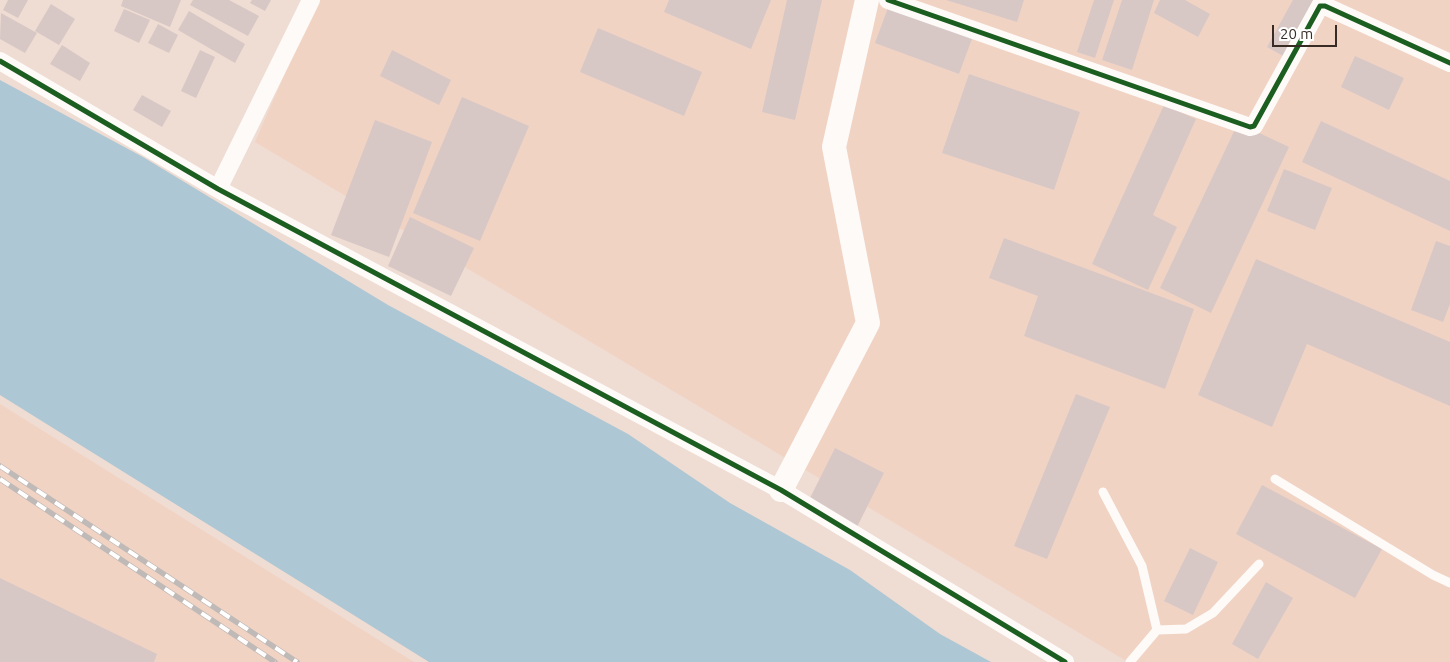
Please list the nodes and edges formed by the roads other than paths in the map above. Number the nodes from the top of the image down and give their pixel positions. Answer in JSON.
{"nodes":[{"id":1,"x":311,"y":0,"type":"edge"},
{"id":2,"x":867,"y":0,"type":"edge"},
{"id":3,"x":888,"y":0,"type":"edge"},
{"id":4,"x":0,"y":61,"type":"edge"},
{"id":5,"x":1450,"y":63,"type":"edge"},
{"id":6,"x":218,"y":189,"type":"junction"},
{"id":7,"x":1275,"y":479,"type":"dead end"},
{"id":8,"x":781,"y":490,"type":"junction"},
{"id":9,"x":1103,"y":492,"type":"dead end"},
{"id":10,"x":1259,"y":564,"type":"dead end"},
{"id":11,"x":1450,"y":583,"type":"edge"},
{"id":12,"x":1157,"y":630,"type":"junction"},
{"id":13,"x":1065,"y":662,"type":"edge"},
{"id":14,"x":1130,"y":662,"type":"edge"}],
"edges":[{"from":1,"to":6,"type":"street"},
{"from":2,"to":8,"type":"street"},
{"from":3,"to":5,"type":"street"},
{"from":4,"to":6,"type":"street"},
{"from":6,"to":8,"type":"street"},
{"from":7,"to":11,"type":"lane"},
{"from":8,"to":13,"type":"street"},
{"from":9,"to":12,"type":"lane"},
{"from":10,"to":12,"type":"lane"},
{"from":12,"to":14,"type":"lane"}]}
